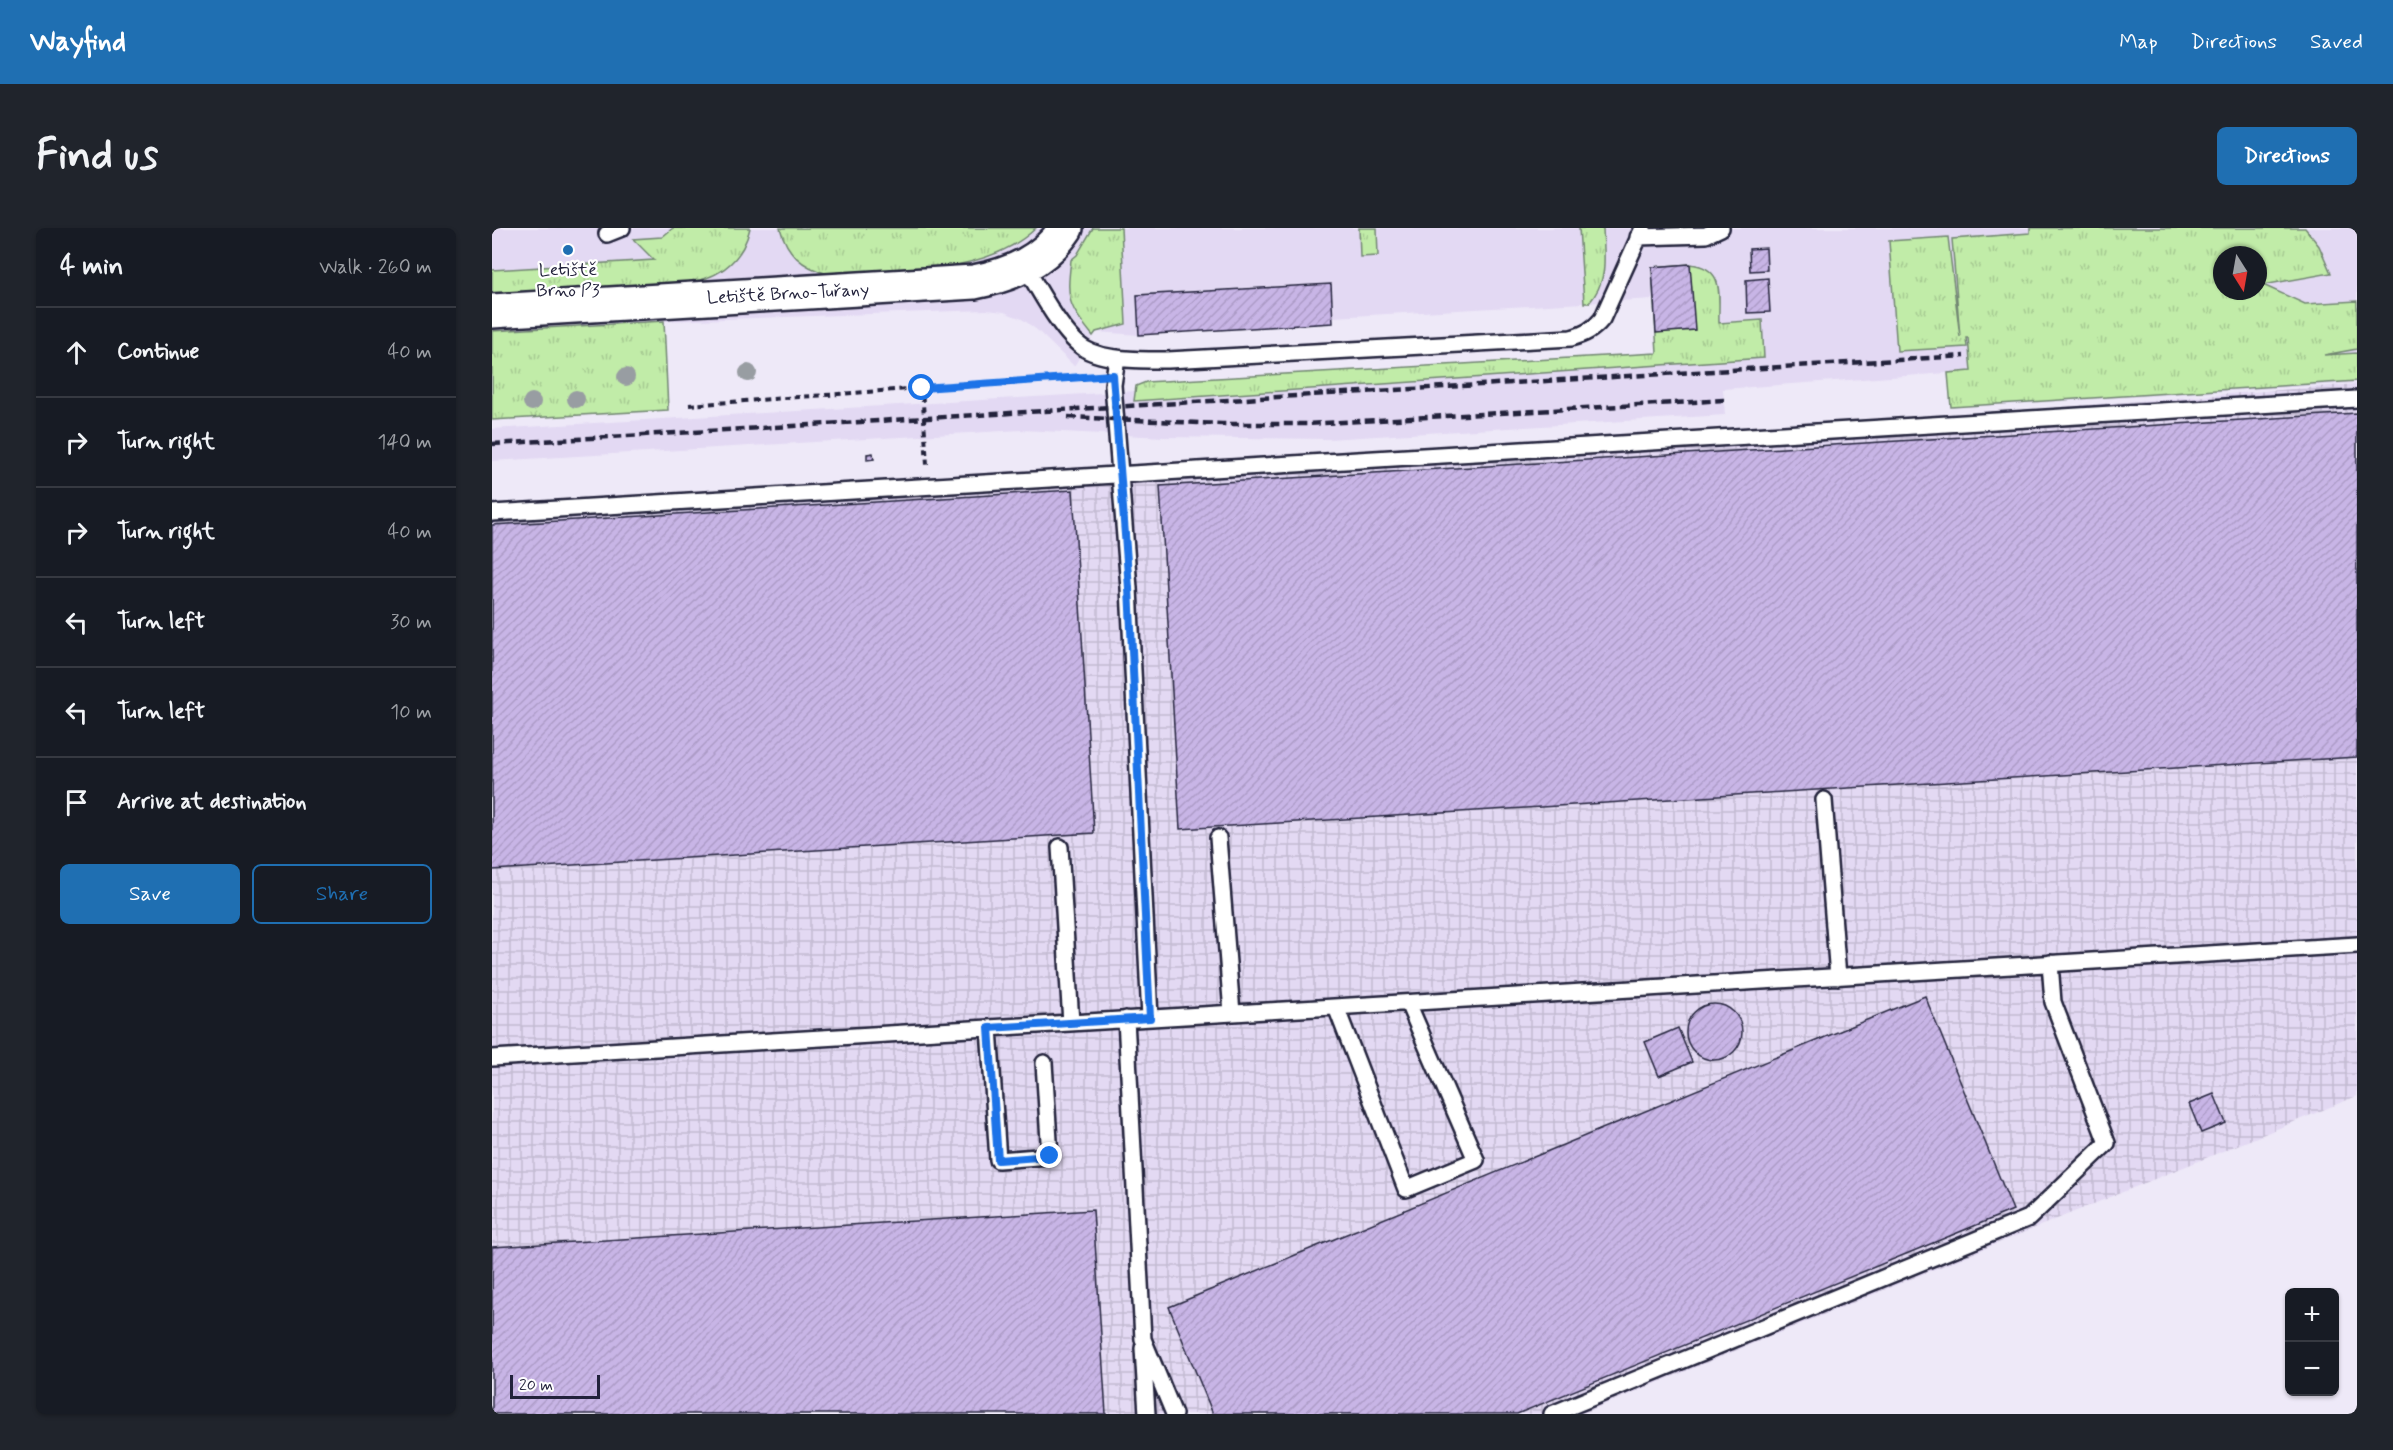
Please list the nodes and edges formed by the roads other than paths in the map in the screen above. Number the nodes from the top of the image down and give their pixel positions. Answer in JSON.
{"nodes":[{"id":1,"x":622,"y":228,"type":"edge"},
{"id":2,"x":1066,"y":228,"type":"edge"},
{"id":3,"x":1721,"y":228,"type":"edge"},
{"id":4,"x":1641,"y":232,"type":"edge"},
{"id":5,"x":607,"y":234,"type":"dead end"},
{"id":6,"x":1025,"y":266,"type":"junction"},
{"id":7,"x":492,"y":311,"type":"edge"},
{"id":8,"x":1117,"y":358,"type":"junction"},
{"id":9,"x":2357,"y":399,"type":"edge"},
{"id":10,"x":1122,"y":474,"type":"junction"},
{"id":11,"x":492,"y":513,"type":"edge"},
{"id":12,"x":1824,"y":801,"type":"dead end"},
{"id":13,"x":1218,"y":838,"type":"dead end"},
{"id":14,"x":1060,"y":847,"type":"dead end"},
{"id":15,"x":2357,"y":945,"type":"edge"},
{"id":16,"x":2050,"y":963,"type":"junction"},
{"id":17,"x":1838,"y":977,"type":"junction"},
{"id":18,"x":1408,"y":1003,"type":"junction"},
{"id":19,"x":1336,"y":1007,"type":"junction"},
{"id":20,"x":1232,"y":1013,"type":"junction"},
{"id":21,"x":1150,"y":1018,"type":"junction"},
{"id":22,"x":1126,"y":1019,"type":"junction"},
{"id":23,"x":1071,"y":1023,"type":"junction"},
{"id":24,"x":989,"y":1028,"type":"junction"},
{"id":25,"x":492,"y":1058,"type":"edge"},
{"id":26,"x":1044,"y":1063,"type":"dead end"},
{"id":27,"x":1143,"y":1339,"type":"junction"},
{"id":28,"x":1147,"y":1414,"type":"edge"},
{"id":29,"x":1174,"y":1414,"type":"edge"},
{"id":30,"x":1552,"y":1414,"type":"edge"}],
"edges":[{"from":1,"to":5,"type":"lane"},
{"from":2,"to":6,"type":"street","name":"Letiště Brno-Tuřany"},
{"from":3,"to":4,"type":"lane"},
{"from":4,"to":8,"type":"lane"},
{"from":6,"to":7,"type":"street","name":"Letiště Brno-Tuřany"},
{"from":6,"to":8,"type":"lane"},
{"from":8,"to":10,"type":"lane"},
{"from":9,"to":10,"type":"lane"},
{"from":10,"to":11,"type":"lane"},
{"from":10,"to":21,"type":"lane"},
{"from":12,"to":17,"type":"lane"},
{"from":13,"to":20,"type":"lane"},
{"from":14,"to":23,"type":"lane"},
{"from":15,"to":16,"type":"lane"},
{"from":16,"to":17,"type":"lane"},
{"from":16,"to":30,"type":"lane"},
{"from":17,"to":18,"type":"lane"},
{"from":18,"to":19,"type":"lane"},
{"from":18,"to":19,"type":"lane"},
{"from":19,"to":20,"type":"lane"},
{"from":20,"to":21,"type":"lane"},
{"from":21,"to":22,"type":"lane"},
{"from":22,"to":23,"type":"lane"},
{"from":22,"to":27,"type":"lane"},
{"from":23,"to":24,"type":"lane"},
{"from":24,"to":25,"type":"lane"},
{"from":24,"to":26,"type":"lane"},
{"from":27,"to":28,"type":"lane"},
{"from":27,"to":29,"type":"lane"}]}
